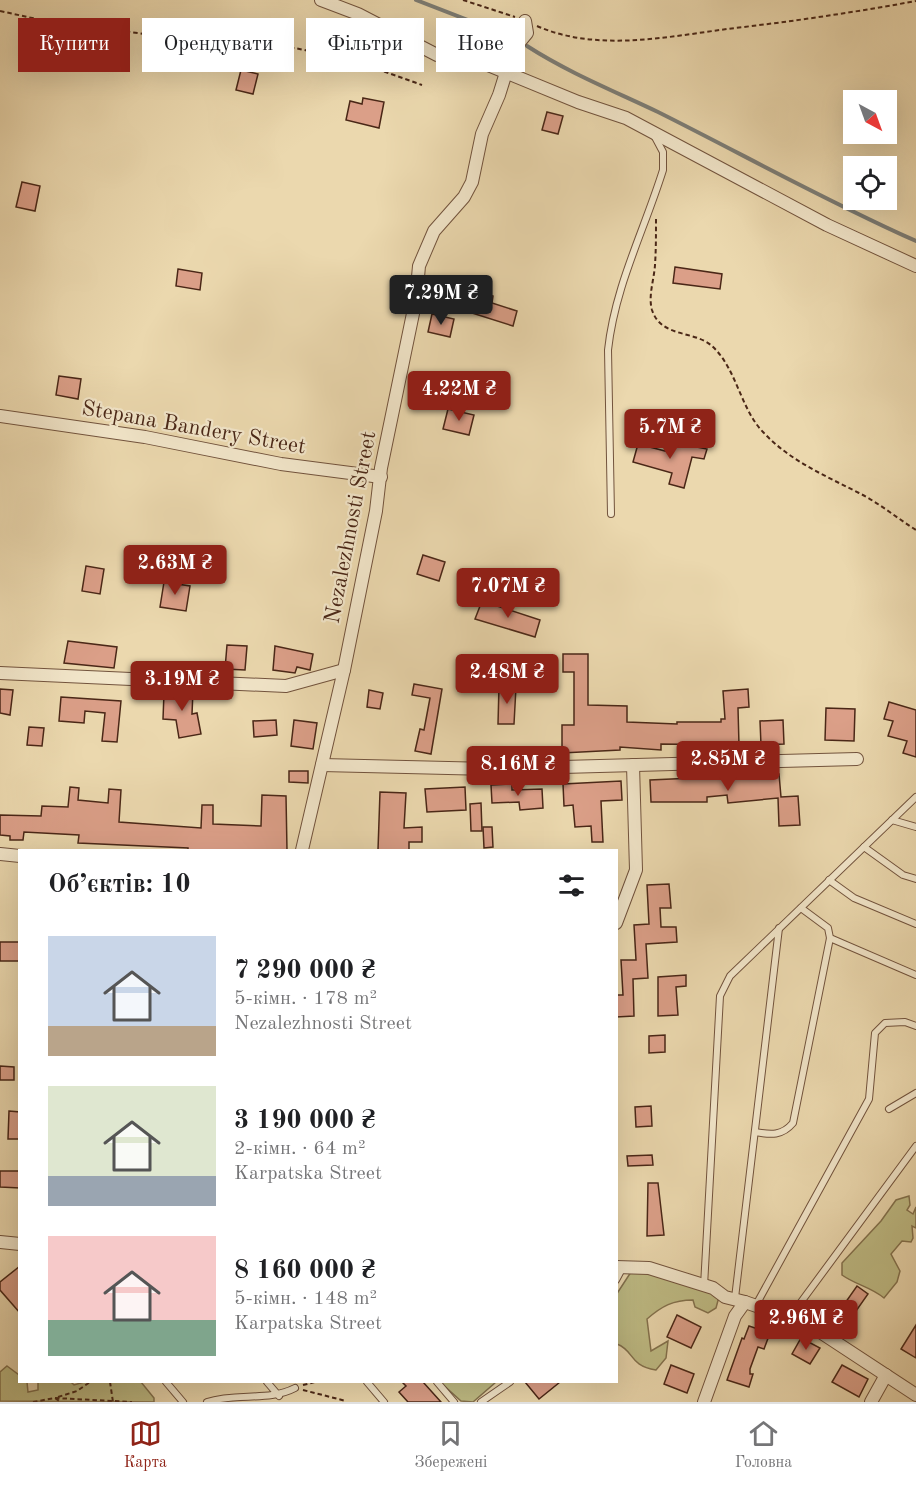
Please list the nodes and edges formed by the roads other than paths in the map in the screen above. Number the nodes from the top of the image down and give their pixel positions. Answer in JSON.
{"nodes":[{"id":1,"x":321,"y":0,"type":"edge"},
{"id":2,"x":525,"y":21,"type":"road end"},
{"id":3,"x":525,"y":35,"type":"edge"},
{"id":4,"x":505,"y":73,"type":"junction"},
{"id":5,"x":641,"y":125,"type":"junction"},
{"id":6,"x":916,"y":266,"type":"edge"},
{"id":7,"x":0,"y":416,"type":"edge"},
{"id":8,"x":381,"y":477,"type":"junction"},
{"id":9,"x":611,"y":514,"type":"dead end"},
{"id":10,"x":344,"y":670,"type":"junction"},
{"id":11,"x":0,"y":673,"type":"edge"},
{"id":12,"x":857,"y":759,"type":"dead end"},
{"id":13,"x":322,"y":765,"type":"junction"},
{"id":14,"x":633,"y":765,"type":"junction"},
{"id":15,"x":916,"y":797,"type":"edge"},
{"id":16,"x":892,"y":820,"type":"junction"},
{"id":17,"x":916,"y":827,"type":"edge"},
{"id":18,"x":864,"y":847,"type":"junction"},
{"id":19,"x":302,"y":849,"type":"edge"},
{"id":20,"x":0,"y":854,"type":"edge"},
{"id":21,"x":18,"y":856,"type":"edge"},
{"id":22,"x":916,"y":879,"type":"edge"},
{"id":23,"x":829,"y":880,"type":"junction"},
{"id":24,"x":801,"y":908,"type":"junction"},
{"id":25,"x":618,"y":918,"type":"edge"},
{"id":26,"x":916,"y":924,"type":"edge"},
{"id":27,"x":779,"y":928,"type":"junction"},
{"id":28,"x":830,"y":938,"type":"junction"},
{"id":29,"x":916,"y":975,"type":"edge"},
{"id":30,"x":916,"y":1026,"type":"edge"},
{"id":31,"x":916,"y":1094,"type":"edge"},
{"id":32,"x":888,"y":1109,"type":"dead end"},
{"id":33,"x":755,"y":1132,"type":"junction"},
{"id":34,"x":916,"y":1146,"type":"edge"},
{"id":35,"x":0,"y":1242,"type":"edge"},
{"id":36,"x":18,"y":1244,"type":"edge"},
{"id":37,"x":620,"y":1267,"type":"edge"},
{"id":38,"x":704,"y":1286,"type":"junction"},
{"id":39,"x":745,"y":1302,"type":"junction"},
{"id":40,"x":790,"y":1318,"type":"junction"},
{"id":41,"x":886,"y":1375,"type":"junction"},
{"id":42,"x":166,"y":1383,"type":"edge"},
{"id":43,"x":268,"y":1383,"type":"edge"},
{"id":44,"x":368,"y":1383,"type":"edge"},
{"id":45,"x":438,"y":1383,"type":"edge"},
{"id":46,"x":509,"y":1383,"type":"edge"},
{"id":47,"x":294,"y":1388,"type":"road end"},
{"id":48,"x":916,"y":1395,"type":"edge"},
{"id":49,"x":279,"y":1396,"type":"junction"},
{"id":50,"x":183,"y":1402,"type":"edge"},
{"id":51,"x":207,"y":1402,"type":"edge"},
{"id":52,"x":384,"y":1402,"type":"edge"},
{"id":53,"x":454,"y":1402,"type":"edge"},
{"id":54,"x":481,"y":1402,"type":"edge"},
{"id":55,"x":704,"y":1402,"type":"edge"},
{"id":56,"x":871,"y":1402,"type":"edge"}],
"edges":[{"from":1,"to":4,"type":"street"},
{"from":2,"to":3,"type":"street","name":"Nezalezhnosti Street"},
{"from":4,"to":5,"type":"street"},
{"from":4,"to":8,"type":"street","name":"Nezalezhnosti Street"},
{"from":5,"to":6,"type":"street"},
{"from":5,"to":9,"type":"lane"},
{"from":7,"to":8,"type":"street","name":"Stepana Bandery Street"},
{"from":8,"to":10,"type":"street","name":"Nezalezhnosti Street"},
{"from":10,"to":11,"type":"street"},
{"from":10,"to":13,"type":"street","name":"Nezalezhnosti Street"},
{"from":12,"to":14,"type":"street"},
{"from":13,"to":14,"type":"street"},
{"from":13,"to":19,"type":"street","name":"Nezalezhnosti Street"},
{"from":14,"to":25,"type":"street"},
{"from":15,"to":16,"type":"lane"},
{"from":16,"to":17,"type":"lane"},
{"from":16,"to":18,"type":"lane"},
{"from":18,"to":22,"type":"lane"},
{"from":18,"to":23,"type":"lane"},
{"from":20,"to":21,"type":"street"},
{"from":23,"to":24,"type":"lane"},
{"from":23,"to":26,"type":"lane"},
{"from":24,"to":27,"type":"lane"},
{"from":24,"to":28,"type":"lane"},
{"from":27,"to":33,"type":"lane"},
{"from":27,"to":38,"type":"lane"},
{"from":28,"to":29,"type":"lane"},
{"from":28,"to":33,"type":"lane"},
{"from":30,"to":39,"type":"lane"},
{"from":31,"to":32,"type":"lane"},
{"from":33,"to":39,"type":"lane"},
{"from":34,"to":40,"type":"lane"},
{"from":35,"to":36,"type":"street"},
{"from":37,"to":38,"type":"street"},
{"from":38,"to":39,"type":"street"},
{"from":39,"to":40,"type":"street"},
{"from":39,"to":55,"type":"street"},
{"from":40,"to":41,"type":"street"},
{"from":41,"to":48,"type":"street"},
{"from":41,"to":56,"type":"street"},
{"from":42,"to":50,"type":"lane"},
{"from":43,"to":49,"type":"lane"},
{"from":44,"to":52,"type":"lane"},
{"from":45,"to":53,"type":"lane"},
{"from":46,"to":54,"type":"lane"},
{"from":47,"to":49,"type":"lane"},
{"from":49,"to":51,"type":"lane"}]}
